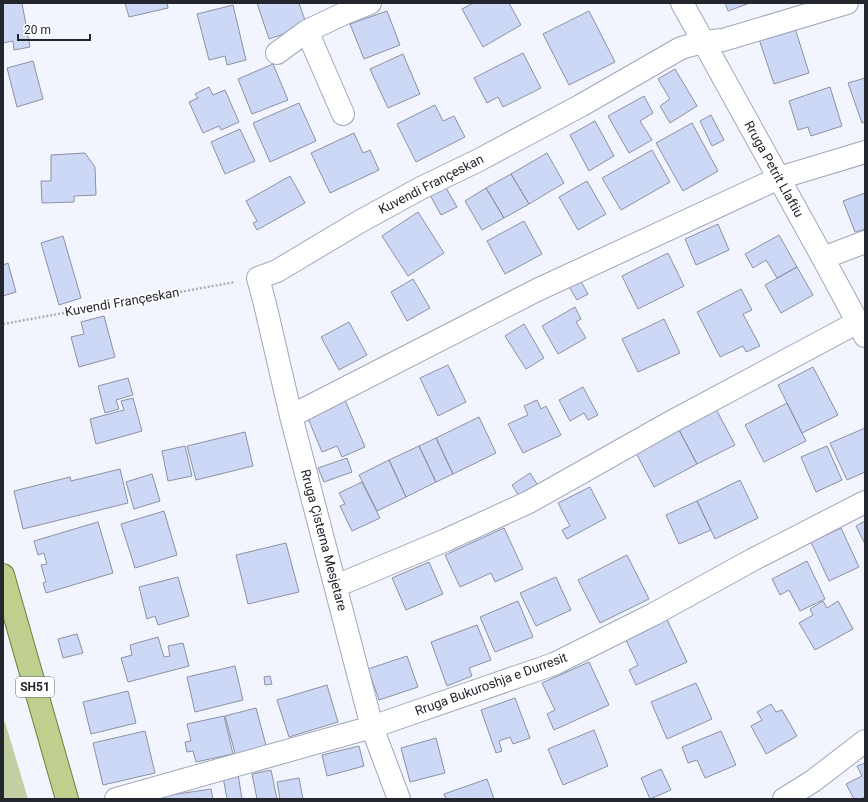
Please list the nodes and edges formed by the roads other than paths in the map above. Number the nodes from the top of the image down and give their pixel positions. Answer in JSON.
{"nodes":[{"id":1,"x":370,"y":3,"type":"edge"},
{"id":2,"x":682,"y":3,"type":"edge"},
{"id":3,"x":847,"y":3,"type":"edge"},
{"id":4,"x":307,"y":31,"type":"junction"},
{"id":5,"x":703,"y":42,"type":"junction"},
{"id":6,"x":277,"y":53,"type":"dead end"},
{"id":7,"x":343,"y":114,"type":"dead end"},
{"id":8,"x":865,"y":152,"type":"edge"},
{"id":9,"x":779,"y":178,"type":"junction"},
{"id":10,"x":865,"y":242,"type":"edge"},
{"id":11,"x":824,"y":258,"type":"junction"},
{"id":12,"x":258,"y":278,"type":"joint"},
{"id":13,"x":861,"y":329,"type":"edge"},
{"id":14,"x":291,"y":416,"type":"junction"},
{"id":15,"x":865,"y":502,"type":"edge"},
{"id":16,"x":3,"y":575,"type":"edge"},
{"id":17,"x":336,"y":586,"type":"junction"},
{"id":18,"x":372,"y":727,"type":"junction"},
{"id":19,"x":865,"y":741,"type":"edge"},
{"id":20,"x":68,"y":799,"type":"edge"},
{"id":21,"x":116,"y":799,"type":"edge"},
{"id":22,"x":399,"y":799,"type":"edge"},
{"id":23,"x":784,"y":799,"type":"edge"}],
"edges":[{"from":1,"to":4,"type":"street"},
{"from":2,"to":5,"type":"street","name":"Rruga Petrit Llaftiu"},
{"from":3,"to":5,"type":"street","name":"Kuvendi Françeskan"},
{"from":4,"to":6,"type":"street"},
{"from":4,"to":7,"type":"street"},
{"from":5,"to":9,"type":"street","name":"Rruga Petrit Llaftiu"},
{"from":5,"to":12,"type":"street","name":"Kuvendi Françeskan"},
{"from":8,"to":9,"type":"street"},
{"from":9,"to":11,"type":"street","name":"Rruga Petrit Llaftiu"},
{"from":9,"to":14,"type":"street"},
{"from":10,"to":11,"type":"street"},
{"from":11,"to":13,"type":"street","name":"Rruga Petrit Llaftiu"},
{"from":12,"to":14,"type":"street","name":"Rruga Çisterna Mesjetare"},
{"from":13,"to":17,"type":"street"},
{"from":14,"to":17,"type":"street","name":"Rruga Çisterna Mesjetare"},
{"from":15,"to":18,"type":"street","name":"Rruga Bukuroshja e Durresit"},
{"from":16,"to":20,"type":"main road","number":"SH51"},
{"from":17,"to":18,"type":"street","name":"Rruga Çisterna Mesjetare"},
{"from":18,"to":21,"type":"street","name":"Rruga Bukuroshja e Durresit"},
{"from":18,"to":22,"type":"street","name":"Rruga Çisterna Mesjetare"},
{"from":19,"to":23,"type":"street"}]}
